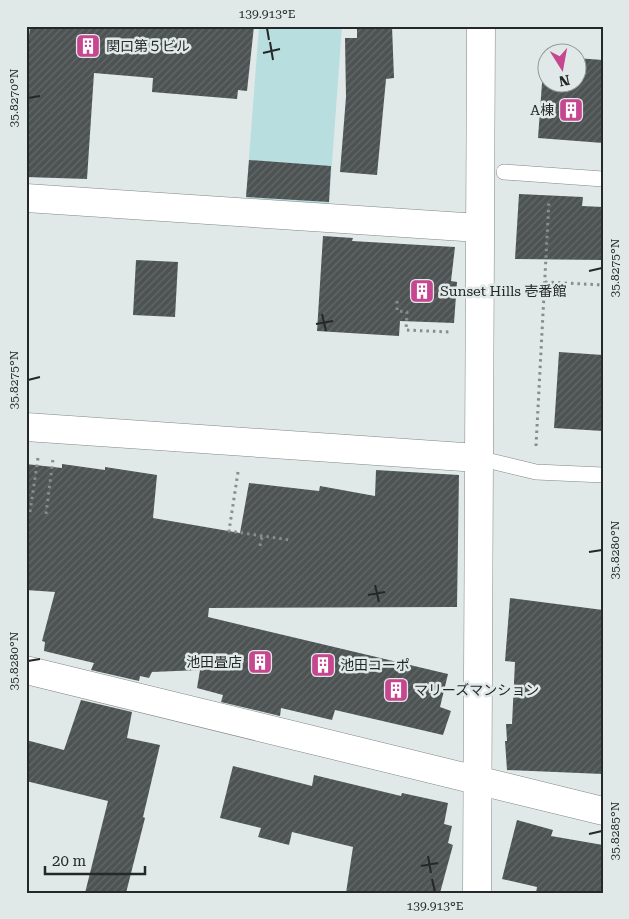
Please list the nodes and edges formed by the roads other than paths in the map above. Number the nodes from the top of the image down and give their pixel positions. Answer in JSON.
{"nodes":[{"id":1,"x":481,"y":26,"type":"edge"},
{"id":2,"x":504,"y":172,"type":"dead end"},
{"id":3,"x":603,"y":179,"type":"edge"},
{"id":4,"x":26,"y":198,"type":"edge"},
{"id":5,"x":479,"y":228,"type":"junction"},
{"id":6,"x":42,"y":428,"type":"edge"},
{"id":7,"x":478,"y":458,"type":"junction"},
{"id":8,"x":603,"y":475,"type":"edge"},
{"id":9,"x":26,"y":670,"type":"edge"},
{"id":10,"x":478,"y":780,"type":"junction"},
{"id":11,"x":603,"y":811,"type":"edge"},
{"id":12,"x":477,"y":893,"type":"edge"}],
"edges":[{"from":1,"to":5,"type":"street"},
{"from":2,"to":3,"type":"lane"},
{"from":4,"to":5,"type":"street"},
{"from":5,"to":7,"type":"street"},
{"from":6,"to":7,"type":"street"},
{"from":7,"to":8,"type":"lane"},
{"from":7,"to":10,"type":"street"},
{"from":9,"to":10,"type":"street"},
{"from":10,"to":11,"type":"street"},
{"from":10,"to":12,"type":"street"}]}
